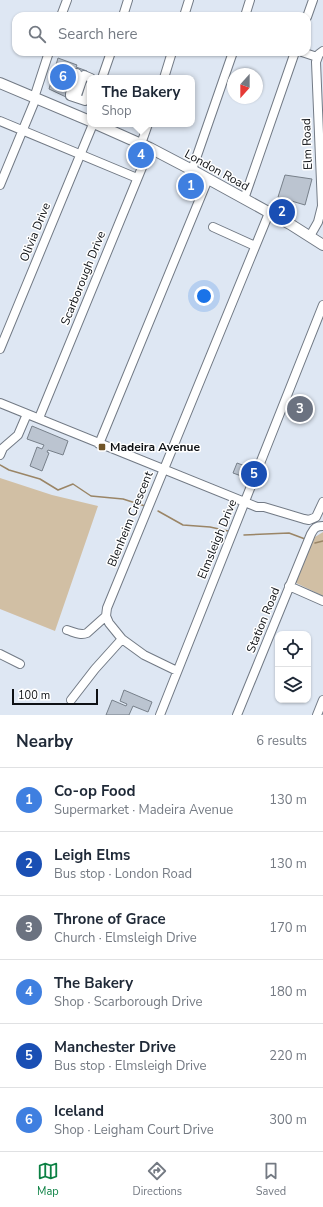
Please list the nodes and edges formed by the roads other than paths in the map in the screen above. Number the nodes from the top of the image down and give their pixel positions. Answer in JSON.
{"nodes":[{"id":1,"x":67,"y":0,"type":"edge"},
{"id":2,"x":128,"y":0,"type":"edge"},
{"id":3,"x":189,"y":0,"type":"edge"},
{"id":4,"x":250,"y":0,"type":"edge"},
{"id":5,"x":313,"y":0,"type":"edge"},
{"id":6,"x":62,"y":12,"type":"edge"},
{"id":7,"x":124,"y":12,"type":"edge"},
{"id":8,"x":185,"y":12,"type":"edge"},
{"id":9,"x":246,"y":12,"type":"edge"},
{"id":10,"x":309,"y":12,"type":"edge"},
{"id":11,"x":320,"y":54,"type":"edge"},
{"id":12,"x":48,"y":56,"type":"edge"},
{"id":13,"x":110,"y":56,"type":"edge"},
{"id":14,"x":171,"y":56,"type":"edge"},
{"id":15,"x":232,"y":56,"type":"edge"},
{"id":16,"x":294,"y":56,"type":"edge"},
{"id":17,"x":77,"y":72,"type":"dead end"},
{"id":18,"x":103,"y":75,"type":"edge"},
{"id":19,"x":165,"y":75,"type":"edge"},
{"id":20,"x":87,"y":76,"type":"edge"},
{"id":21,"x":0,"y":83,"type":"edge"},
{"id":22,"x":87,"y":95,"type":"edge"},
{"id":23,"x":35,"y":98,"type":"junction"},
{"id":24,"x":76,"y":98,"type":"junction"},
{"id":25,"x":87,"y":119,"type":"edge"},
{"id":26,"x":0,"y":121,"type":"edge"},
{"id":27,"x":89,"y":127,"type":"edge"},
{"id":28,"x":104,"y":127,"type":"edge"},
{"id":29,"x":148,"y":127,"type":"edge"},
{"id":30,"x":22,"y":130,"type":"junction"},
{"id":31,"x":146,"y":146,"type":"junction"},
{"id":32,"x":80,"y":154,"type":"junction"},
{"id":33,"x":192,"y":170,"type":"junction"},
{"id":34,"x":137,"y":178,"type":"junction"},
{"id":35,"x":208,"y":179,"type":"junction"},
{"id":36,"x":0,"y":184,"type":"edge"},
{"id":37,"x":322,"y":195,"type":"edge"},
{"id":38,"x":244,"y":199,"type":"junction"},
{"id":39,"x":269,"y":213,"type":"junction"},
{"id":40,"x":320,"y":224,"type":"edge"},
{"id":41,"x":213,"y":227,"type":"dead end"},
{"id":42,"x":310,"y":236,"type":"junction"},
{"id":43,"x":323,"y":245,"type":"edge"},
{"id":44,"x":255,"y":246,"type":"junction"},
{"id":45,"x":323,"y":305,"type":"edge"},
{"id":46,"x":0,"y":350,"type":"edge"},
{"id":47,"x":0,"y":403,"type":"edge"},
{"id":48,"x":27,"y":414,"type":"junction"},
{"id":49,"x":39,"y":418,"type":"junction"},
{"id":50,"x":99,"y":444,"type":"junction"},
{"id":51,"x":0,"y":455,"type":"edge"},
{"id":52,"x":164,"y":469,"type":"junction"},
{"id":53,"x":245,"y":501,"type":"junction"},
{"id":54,"x":323,"y":502,"type":"edge"},
{"id":55,"x":323,"y":526,"type":"edge"},
{"id":56,"x":289,"y":586,"type":"junction"},
{"id":57,"x":323,"y":601,"type":"edge"},
{"id":58,"x":106,"y":616,"type":"junction"},
{"id":59,"x":67,"y":630,"type":"dead end"},
{"id":60,"x":122,"y":639,"type":"junction"},
{"id":61,"x":0,"y":654,"type":"edge"},
{"id":62,"x":20,"y":664,"type":"dead end"},
{"id":63,"x":177,"y":671,"type":"junction"},
{"id":64,"x":71,"y":700,"type":"dead end"},
{"id":65,"x":323,"y":700,"type":"edge"},
{"id":66,"x":160,"y":715,"type":"edge"},
{"id":67,"x":237,"y":715,"type":"edge"},
{"id":68,"x":317,"y":715,"type":"edge"}],
"edges":[{"from":1,"to":6,"type":"street"},
{"from":2,"to":7,"type":"street"},
{"from":3,"to":8,"type":"street"},
{"from":4,"to":9,"type":"street"},
{"from":5,"to":10,"type":"street"},
{"from":11,"to":37,"type":"street","name":"Elm Road"},
{"from":12,"to":23,"type":"street"},
{"from":13,"to":18,"type":"street"},
{"from":14,"to":19,"type":"street"},
{"from":15,"to":33,"type":"street"},
{"from":16,"to":38,"type":"street"},
{"from":17,"to":24,"type":"street"},
{"from":20,"to":24,"type":"street"},
{"from":21,"to":23,"type":"main road","name":"London Road"},
{"from":22,"to":24,"type":"street"},
{"from":23,"to":25,"type":"main road","name":"London Road"},
{"from":23,"to":30,"type":"street"},
{"from":26,"to":30,"type":"street"},
{"from":27,"to":32,"type":"street","name":"Olivia Drive"},
{"from":28,"to":31,"type":"main road","name":"London Road"},
{"from":29,"to":31,"type":"street","name":"Scarborough Drive"},
{"from":30,"to":32,"type":"street"},
{"from":30,"to":36,"type":"street"},
{"from":31,"to":33,"type":"main road","name":"London Road"},
{"from":31,"to":34,"type":"street","name":"Scarborough Drive"},
{"from":32,"to":34,"type":"street"},
{"from":32,"to":46,"type":"street","name":"Olivia Drive"},
{"from":33,"to":35,"type":"main road","name":"London Road"},
{"from":34,"to":49,"type":"street","name":"Scarborough Drive"},
{"from":35,"to":38,"type":"main road","name":"London Road"},
{"from":35,"to":50,"type":"street"},
{"from":37,"to":40,"type":"street","name":"Elm Road"},
{"from":38,"to":39,"type":"main road","name":"London Road"},
{"from":39,"to":42,"type":"main road","name":"London Road"},
{"from":39,"to":44,"type":"street","name":"Blenheim Crescent"},
{"from":40,"to":42,"type":"street","name":"Elm Road"},
{"from":41,"to":44,"type":"street"},
{"from":42,"to":43,"type":"main road","name":"London Road"},
{"from":44,"to":52,"type":"street","name":"Blenheim Crescent"},
{"from":45,"to":53,"type":"street","name":"Elmsleigh Drive"},
{"from":47,"to":48,"type":"street"},
{"from":48,"to":49,"type":"street"},
{"from":48,"to":51,"type":"street"},
{"from":49,"to":50,"type":"street"},
{"from":50,"to":52,"type":"street"},
{"from":52,"to":53,"type":"street"},
{"from":52,"to":58,"type":"street","name":"Blenheim Crescent"},
{"from":53,"to":54,"type":"street"},
{"from":53,"to":63,"type":"street","name":"Elmsleigh Drive"},
{"from":55,"to":56,"type":"street","name":"Station Road"},
{"from":56,"to":57,"type":"street"},
{"from":56,"to":67,"type":"street","name":"Station Road"},
{"from":58,"to":59,"type":"street"},
{"from":58,"to":60,"type":"street"},
{"from":60,"to":63,"type":"street"},
{"from":60,"to":64,"type":"street"},
{"from":61,"to":62,"type":"street"},
{"from":63,"to":66,"type":"street","name":"Elmsleigh Drive"},
{"from":65,"to":68,"type":"street"}]}
